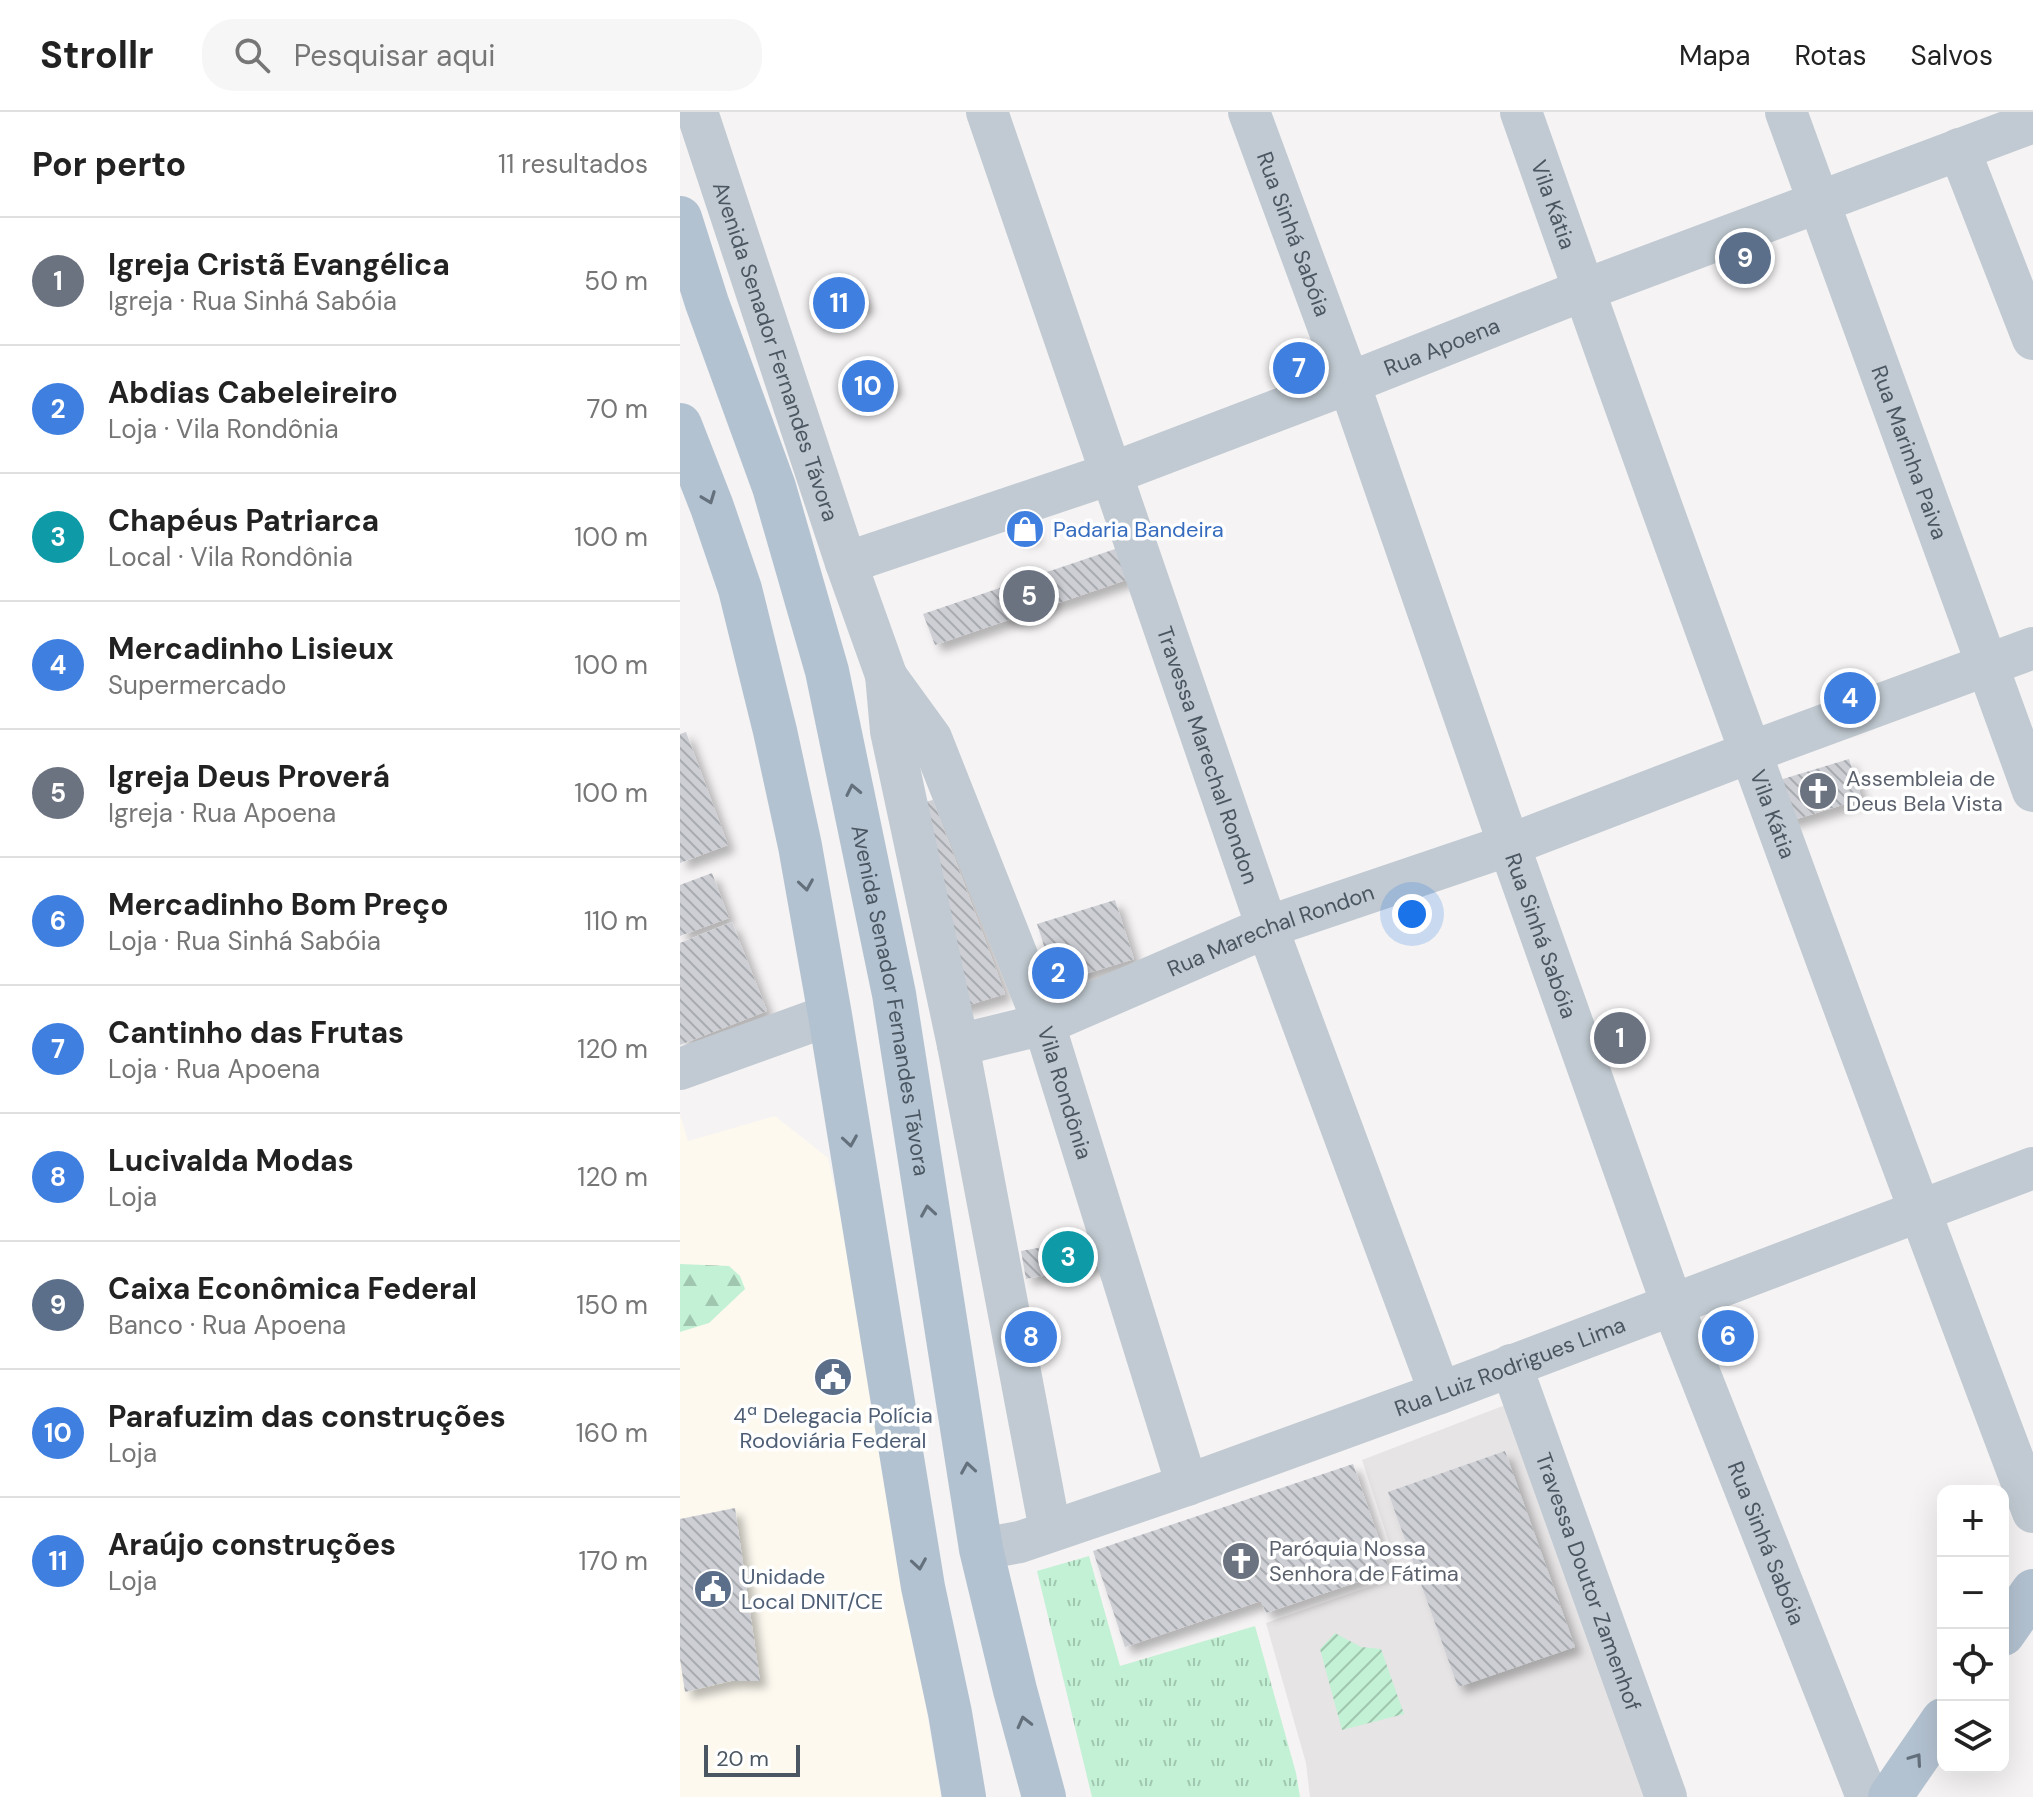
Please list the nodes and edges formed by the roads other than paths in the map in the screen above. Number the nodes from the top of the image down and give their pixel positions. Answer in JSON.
{"nodes":[{"id":1,"x":697,"y":112,"type":"edge"},
{"id":2,"x":987,"y":112,"type":"edge"},
{"id":3,"x":1249,"y":112,"type":"edge"},
{"id":4,"x":1521,"y":112,"type":"edge"},
{"id":5,"x":1786,"y":112,"type":"edge"},
{"id":6,"x":2033,"y":122,"type":"edge"},
{"id":7,"x":1959,"y":149,"type":"junction"},
{"id":8,"x":1818,"y":202,"type":"junction"},
{"id":9,"x":680,"y":218,"type":"edge"},
{"id":10,"x":1584,"y":290,"type":"junction"},
{"id":11,"x":2033,"y":339,"type":"edge"},
{"id":12,"x":1349,"y":383,"type":"junction"},
{"id":13,"x":680,"y":425,"type":"edge"},
{"id":14,"x":1110,"y":474,"type":"junction"},
{"id":15,"x":846,"y":563,"type":"junction"},
{"id":16,"x":2033,"y":648,"type":"edge"},
{"id":17,"x":1987,"y":665,"type":"junction"},
{"id":18,"x":886,"y":675,"type":"junction"},
{"id":19,"x":1751,"y":752,"type":"junction"},
{"id":20,"x":2033,"y":791,"type":"edge"},
{"id":21,"x":1509,"y":845,"type":"junction"},
{"id":22,"x":1267,"y":927,"type":"junction"},
{"id":23,"x":830,"y":1015,"type":"junction"},
{"id":24,"x":1044,"y":1024,"type":"junction"},
{"id":25,"x":958,"y":1045,"type":"junction"},
{"id":26,"x":680,"y":1069,"type":"edge"},
{"id":27,"x":2033,"y":1168,"type":"edge"},
{"id":28,"x":1920,"y":1212,"type":"junction"},
{"id":29,"x":1672,"y":1304,"type":"junction"},
{"id":30,"x":1511,"y":1365,"type":"junction"},
{"id":31,"x":1440,"y":1393,"type":"junction"},
{"id":32,"x":1187,"y":1485,"type":"junction"},
{"id":33,"x":2033,"y":1512,"type":"edge"},
{"id":34,"x":1050,"y":1530,"type":"junction"},
{"id":35,"x":981,"y":1549,"type":"junction"},
{"id":36,"x":2033,"y":1591,"type":"edge"},
{"id":37,"x":2006,"y":1629,"type":"edge"},
{"id":38,"x":1937,"y":1729,"type":"edge"},
{"id":39,"x":964,"y":1797,"type":"edge"},
{"id":40,"x":1044,"y":1797,"type":"edge"},
{"id":41,"x":1666,"y":1797,"type":"edge"},
{"id":42,"x":1867,"y":1797,"type":"edge"},
{"id":43,"x":1890,"y":1797,"type":"edge"}],
"edges":[{"from":1,"to":15,"type":"street","name":"Avenida Senador Fernandes Távora"},
{"from":2,"to":14,"type":"street","name":"Travessa Marechal Rondon"},
{"from":3,"to":12,"type":"street","name":"Rua Sinhá Sabóia"},
{"from":4,"to":10,"type":"street","name":"Vila Kátia"},
{"from":5,"to":8,"type":"street","name":"Rua Marinha Paiva"},
{"from":6,"to":7,"type":"street","name":"Rua Apoena"},
{"from":7,"to":8,"type":"street","name":"Rua Apoena"},
{"from":7,"to":11,"type":"street"},
{"from":8,"to":10,"type":"street","name":"Rua Apoena"},
{"from":8,"to":17,"type":"street","name":"Rua Marinha Paiva"},
{"from":35,"to":9,"type":"main road","name":"Avenida Senador Fernandes Távora","one_way":true},
{"from":10,"to":12,"type":"street","name":"Rua Apoena"},
{"from":10,"to":19,"type":"street","name":"Vila Kátia"},
{"from":12,"to":14,"type":"street","name":"Rua Apoena"},
{"from":12,"to":21,"type":"street","name":"Rua Sinhá Sabóia"},
{"from":13,"to":23,"type":"main road","one_way":true},
{"from":14,"to":15,"type":"street","name":"Rua Apoena"},
{"from":14,"to":22,"type":"street","name":"Travessa Marechal Rondon"},
{"from":15,"to":18,"type":"street","name":"Avenida Senador Fernandes Távora"},
{"from":16,"to":17,"type":"street","name":"Rua Marechal Rondon"},
{"from":17,"to":19,"type":"street","name":"Rua Marechal Rondon"},
{"from":17,"to":20,"type":"street","name":"Rua Marinha Paiva"},
{"from":18,"to":24,"type":"street","name":"Vila Rondônia"},
{"from":18,"to":25,"type":"street","name":"Avenida Senador Fernandes Távora"},
{"from":19,"to":21,"type":"street","name":"Rua Marechal Rondon"},
{"from":19,"to":28,"type":"street","name":"Vila Kátia"},
{"from":21,"to":22,"type":"street","name":"Rua Marechal Rondon"},
{"from":21,"to":29,"type":"street","name":"Rua Sinhá Sabóia"},
{"from":22,"to":24,"type":"street","name":"Rua Marechal Rondon"},
{"from":22,"to":31,"type":"street","name":"Travessa Marechal Rondon"},
{"from":23,"to":26,"type":"street"},
{"from":23,"to":39,"type":"main road","one_way":true},
{"from":24,"to":25,"type":"street","name":"Rua Marechal Rondon"},
{"from":24,"to":32,"type":"street","name":"Vila Rondônia"},
{"from":25,"to":34,"type":"street","name":"Avenida Senador Fernandes Távora"},
{"from":27,"to":28,"type":"street","name":"Rua Luiz Rodrigues Lima"},
{"from":28,"to":29,"type":"street","name":"Rua Luiz Rodrigues Lima"},
{"from":28,"to":33,"type":"street","name":"Vila Kátia"},
{"from":29,"to":30,"type":"street","name":"Rua Luiz Rodrigues Lima"},
{"from":29,"to":42,"type":"street","name":"Rua Sinhá Sabóia"},
{"from":30,"to":31,"type":"street","name":"Rua Luiz Rodrigues Lima"},
{"from":30,"to":41,"type":"street","name":"Travessa Doutor Zamenhof"},
{"from":31,"to":32,"type":"street","name":"Rua Luiz Rodrigues Lima"},
{"from":32,"to":34,"type":"street","name":"Rua Luiz Rodrigues Lima"},
{"from":34,"to":35,"type":"street","name":"Rua Luiz Rodrigues Lima"},
{"from":40,"to":35,"type":"main road","name":"Avenida Senador Fernandes Távora","one_way":true},
{"from":36,"to":37,"type":"main road"},
{"from":43,"to":38,"type":"main road","one_way":true}]}
